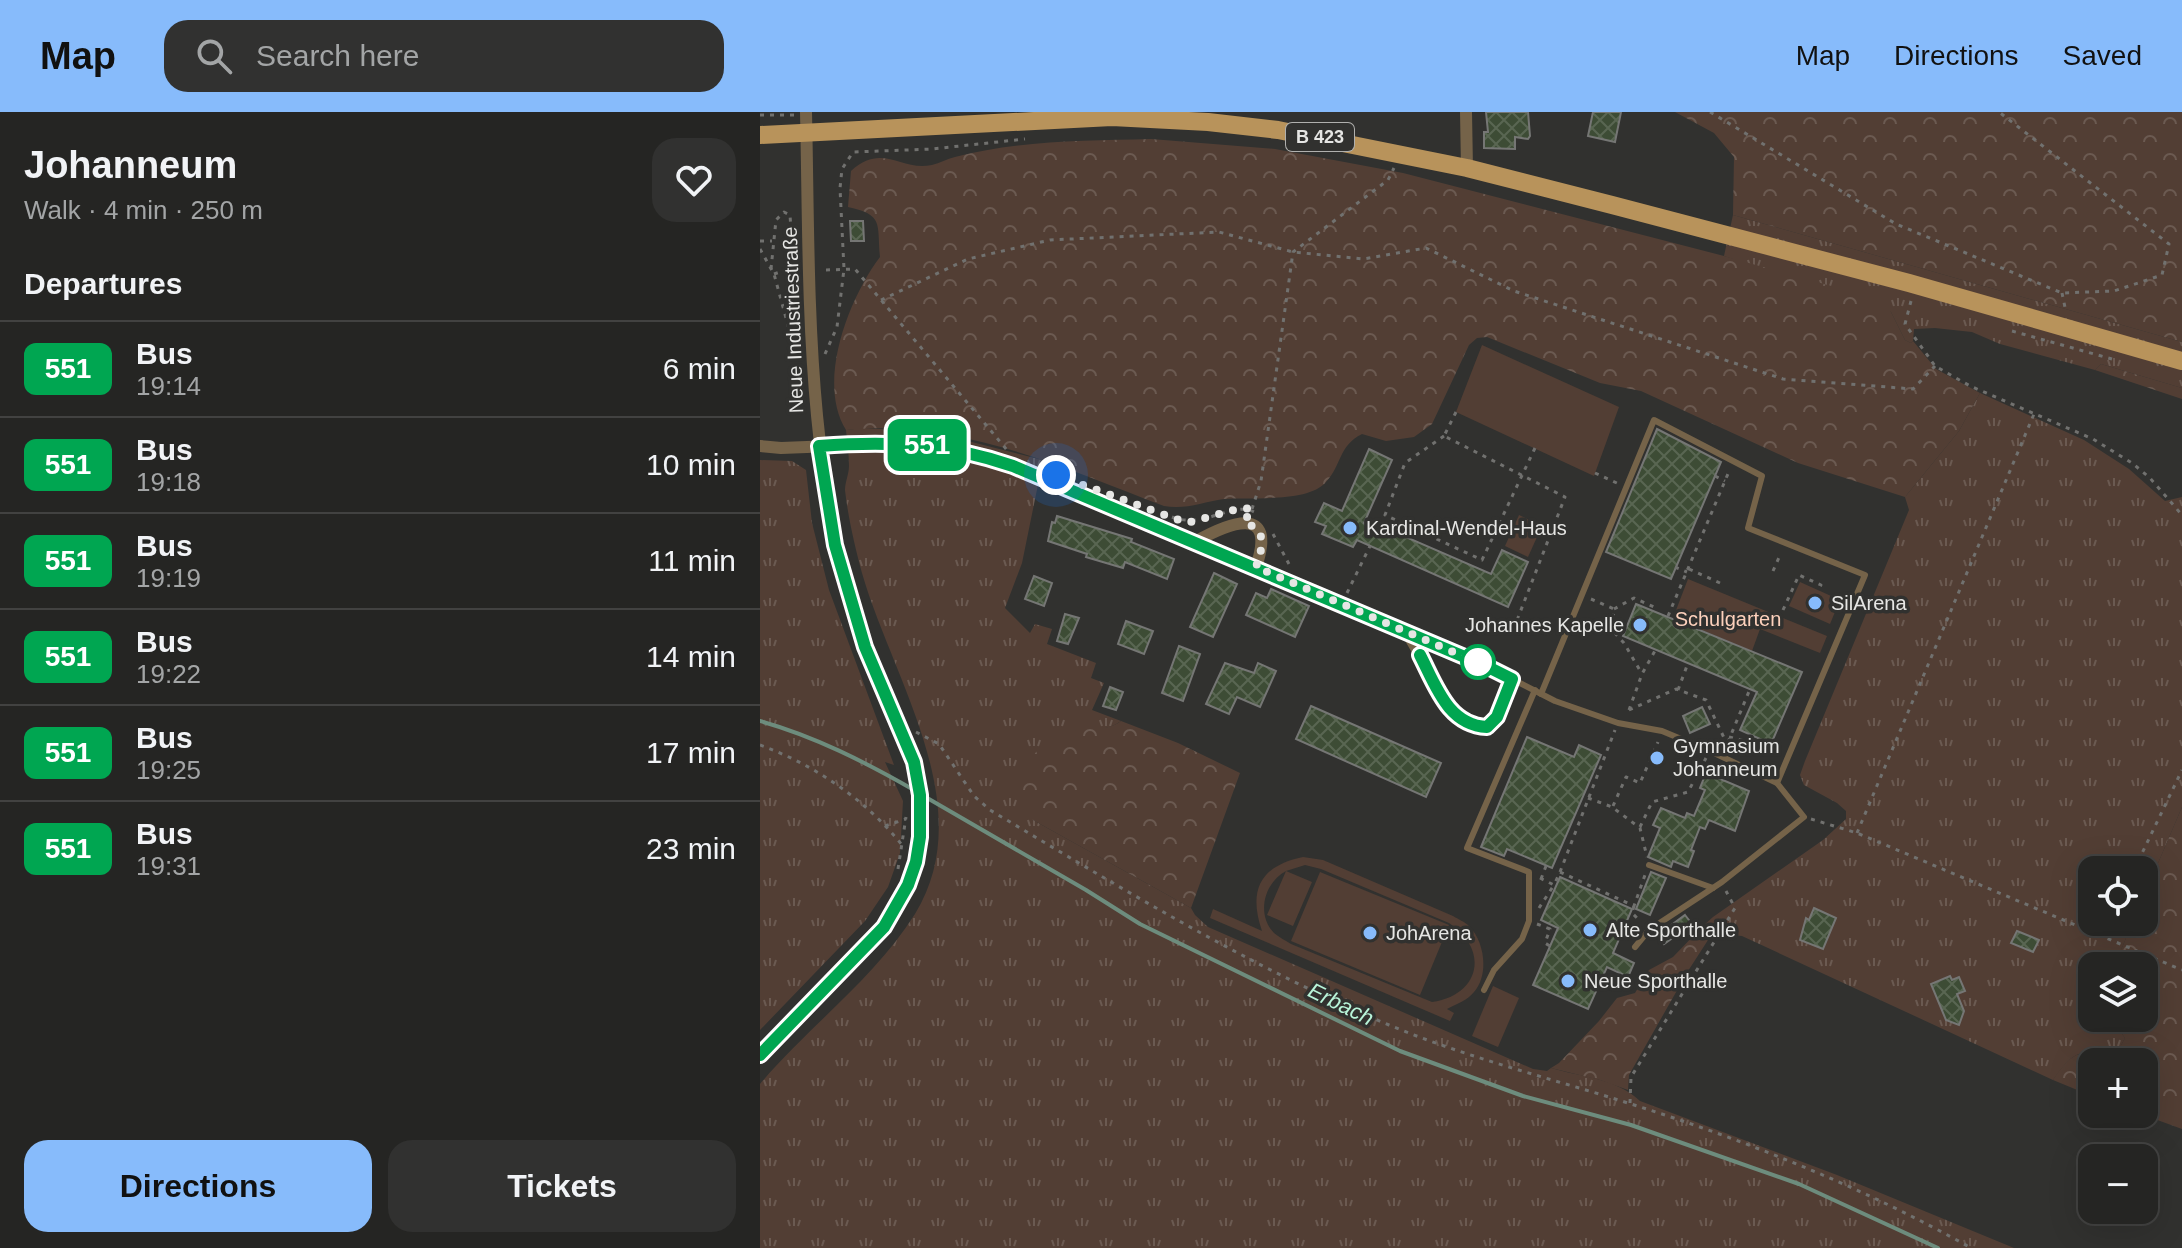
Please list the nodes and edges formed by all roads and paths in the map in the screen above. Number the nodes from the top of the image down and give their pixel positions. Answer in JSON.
{"nodes":[{"id":1,"x":1466,"y":112,"type":"edge"},
{"id":2,"x":1710,"y":112,"type":"edge"},
{"id":3,"x":1999,"y":112,"type":"edge"},
{"id":4,"x":760,"y":115,"type":"edge"},
{"id":5,"x":807,"y":120,"type":"edge"},
{"id":6,"x":760,"y":135,"type":"edge"},
{"id":7,"x":1025,"y":139,"type":"dead end"},
{"id":8,"x":1398,"y":153,"type":"junction"},
{"id":9,"x":1467,"y":168,"type":"junction"},
{"id":10,"x":760,"y":241,"type":"edge"},
{"id":11,"x":772,"y":241,"type":"junction"},
{"id":12,"x":760,"y":249,"type":"edge"},
{"id":13,"x":1293,"y":252,"type":"junction"},
{"id":14,"x":809,"y":260,"type":"junction"},
{"id":15,"x":792,"y":268,"type":"dead end"},
{"id":16,"x":771,"y":269,"type":"junction"},
{"id":17,"x":844,"y":269,"type":"junction"},
{"id":18,"x":826,"y":270,"type":"dead end"},
{"id":19,"x":774,"y":274,"type":"junction"},
{"id":20,"x":1909,"y":283,"type":"junction"},
{"id":21,"x":881,"y":300,"type":"junction"},
{"id":22,"x":825,"y":355,"type":"dead end"},
{"id":23,"x":2182,"y":361,"type":"edge"},
{"id":24,"x":1935,"y":366,"type":"junction"},
{"id":25,"x":799,"y":370,"type":"dead end"},
{"id":26,"x":1456,"y":412,"type":"dead end"},
{"id":27,"x":2034,"y":414,"type":"junction"},
{"id":28,"x":1444,"y":436,"type":"junction"},
{"id":29,"x":760,"y":446,"type":"edge"},
{"id":30,"x":819,"y":446,"type":"junction"},
{"id":31,"x":1535,"y":448,"type":"dead end"},
{"id":32,"x":1733,"y":461,"type":"junction"},
{"id":33,"x":1013,"y":466,"type":"junction"},
{"id":34,"x":1595,"y":473,"type":"dead end"},
{"id":35,"x":1521,"y":475,"type":"junction"},
{"id":36,"x":1715,"y":476,"type":"dead end"},
{"id":37,"x":1725,"y":481,"type":"junction"},
{"id":38,"x":1626,"y":487,"type":"junction"},
{"id":39,"x":1252,"y":509,"type":"junction"},
{"id":40,"x":2182,"y":515,"type":"edge"},
{"id":41,"x":1173,"y":517,"type":"dead end"},
{"id":42,"x":1262,"y":517,"type":"dead end"},
{"id":43,"x":1244,"y":522,"type":"junction"},
{"id":44,"x":1270,"y":529,"type":"dead end"},
{"id":45,"x":1195,"y":542,"type":"junction"},
{"id":46,"x":1785,"y":543,"type":"junction"},
{"id":47,"x":1370,"y":546,"type":"dead end"},
{"id":48,"x":1290,"y":566,"type":"dead end"},
{"id":49,"x":1256,"y":567,"type":"junction"},
{"id":50,"x":1675,"y":567,"type":"dead end"},
{"id":51,"x":1688,"y":570,"type":"junction"},
{"id":52,"x":1773,"y":571,"type":"dead end"},
{"id":53,"x":1720,"y":583,"type":"dead end"},
{"id":54,"x":1818,"y":590,"type":"dead end"},
{"id":55,"x":1347,"y":593,"type":"dead end"},
{"id":56,"x":1582,"y":595,"type":"junction"},
{"id":57,"x":1654,"y":607,"type":"dead end"},
{"id":58,"x":1614,"y":609,"type":"junction"},
{"id":59,"x":1783,"y":610,"type":"dead end"},
{"id":60,"x":1668,"y":616,"type":"dead end"},
{"id":61,"x":1407,"y":632,"type":"junction"},
{"id":62,"x":1512,"y":633,"type":"dead end"},
{"id":63,"x":1656,"y":649,"type":"dead end"},
{"id":64,"x":1688,"y":663,"type":"dead end"},
{"id":65,"x":1642,"y":674,"type":"junction"},
{"id":66,"x":1512,"y":679,"type":"junction"},
{"id":67,"x":1750,"y":689,"type":"dead end"},
{"id":68,"x":1678,"y":690,"type":"junction"},
{"id":69,"x":1538,"y":692,"type":"junction"},
{"id":70,"x":1618,"y":723,"type":"junction"},
{"id":71,"x":901,"y":728,"type":"junction"},
{"id":72,"x":1662,"y":731,"type":"junction"},
{"id":73,"x":1729,"y":737,"type":"junction"},
{"id":74,"x":1748,"y":742,"type":"dead end"},
{"id":75,"x":760,"y":745,"type":"edge"},
{"id":76,"x":1710,"y":751,"type":"junction"},
{"id":77,"x":2182,"y":770,"type":"edge"},
{"id":78,"x":1777,"y":783,"type":"junction"},
{"id":79,"x":1581,"y":800,"type":"dead end"},
{"id":80,"x":1587,"y":800,"type":"junction"},
{"id":81,"x":1612,"y":807,"type":"junction"},
{"id":82,"x":1804,"y":817,"type":"junction"},
{"id":83,"x":885,"y":826,"type":"junction"},
{"id":84,"x":1640,"y":828,"type":"junction"},
{"id":85,"x":1857,"y":833,"type":"junction"},
{"id":86,"x":903,"y":847,"type":"junction"},
{"id":87,"x":2141,"y":856,"type":"edge"},
{"id":88,"x":1649,"y":865,"type":"junction"},
{"id":89,"x":1546,"y":866,"type":"dead end"},
{"id":90,"x":1529,"y":872,"type":"junction"},
{"id":91,"x":1560,"y":872,"type":"junction"},
{"id":92,"x":894,"y":879,"type":"dead end"},
{"id":93,"x":1541,"y":879,"type":"junction"},
{"id":94,"x":1722,"y":882,"type":"junction"},
{"id":95,"x":1554,"y":885,"type":"junction"},
{"id":96,"x":1713,"y":888,"type":"junction"},
{"id":97,"x":1548,"y":896,"type":"dead end"},
{"id":98,"x":1635,"y":905,"type":"junction"},
{"id":99,"x":1529,"y":921,"type":"junction"},
{"id":100,"x":2078,"y":925,"type":"edge"},
{"id":101,"x":1649,"y":930,"type":"junction"},
{"id":102,"x":2104,"y":936,"type":"edge"},
{"id":103,"x":1550,"y":946,"type":"dead end"},
{"id":104,"x":1635,"y":947,"type":"dead end"},
{"id":105,"x":2182,"y":970,"type":"edge"},
{"id":106,"x":1484,"y":990,"type":"dead end"},
{"id":107,"x":760,"y":1055,"type":"edge"},
{"id":108,"x":1630,"y":1103,"type":"junction"},
{"id":109,"x":1971,"y":1248,"type":"edge"}],
"edges":[{"from":1,"to":9,"type":"street"},
{"from":2,"to":3,"type":"path"},
{"from":4,"to":5,"type":"path"},
{"from":5,"to":6,"type":"main road","number":"B 423"},
{"from":5,"to":8,"type":"main road","number":"B 423"},
{"from":5,"to":14,"type":"street","name":"Neue Industriestraße"},
{"from":7,"to":17,"type":"path"},
{"from":8,"to":9,"type":"main road","number":"B 423"},
{"from":8,"to":13,"type":"path"},
{"from":9,"to":20,"type":"main road","number":"B 423"},
{"from":10,"to":11,"type":"path"},
{"from":11,"to":14,"type":"path"},
{"from":11,"to":16,"type":"path"},
{"from":12,"to":16,"type":"path"},
{"from":13,"to":21,"type":"path"},
{"from":13,"to":24,"type":"path"},
{"from":13,"to":39,"type":"path"},
{"from":14,"to":30,"type":"street","name":"Neue Industriestraße"},
{"from":15,"to":19,"type":"path"},
{"from":16,"to":19,"type":"path"},
{"from":17,"to":18,"type":"path"},
{"from":17,"to":21,"type":"path"},
{"from":17,"to":22,"type":"path"},
{"from":19,"to":25,"type":"path"},
{"from":20,"to":23,"type":"main road","number":"B 423"},
{"from":20,"to":24,"type":"path"},
{"from":21,"to":33,"type":"path"},
{"from":24,"to":27,"type":"path"},
{"from":26,"to":28,"type":"path"},
{"from":27,"to":40,"type":"path"},
{"from":27,"to":85,"type":"path"},
{"from":28,"to":35,"type":"path"},
{"from":28,"to":35,"type":"path"},
{"from":29,"to":30,"type":"street"},
{"from":30,"to":33,"type":"street"},
{"from":30,"to":71,"type":"street","name":"Neue Industriestraße"},
{"from":31,"to":35,"type":"path"},
{"from":32,"to":37,"type":"path"},
{"from":32,"to":38,"type":"lane"},
{"from":32,"to":46,"type":"lane"},
{"from":33,"to":45,"type":"street"},
{"from":34,"to":38,"type":"path"},
{"from":35,"to":62,"type":"path"},
{"from":36,"to":37,"type":"path"},
{"from":37,"to":51,"type":"path"},
{"from":38,"to":56,"type":"lane"},
{"from":39,"to":41,"type":"path"},
{"from":39,"to":42,"type":"path"},
{"from":39,"to":43,"type":"path"},
{"from":43,"to":45,"type":"street"},
{"from":43,"to":49,"type":"street"},
{"from":44,"to":48,"type":"path"},
{"from":45,"to":49,"type":"street"},
{"from":46,"to":52,"type":"path"},
{"from":46,"to":78,"type":"lane"},
{"from":47,"to":55,"type":"path"},
{"from":49,"to":61,"type":"street"},
{"from":50,"to":51,"type":"path"},
{"from":51,"to":53,"type":"path"},
{"from":51,"to":60,"type":"path"},
{"from":54,"to":59,"type":"path"},
{"from":56,"to":58,"type":"path"},
{"from":56,"to":69,"type":"lane"},
{"from":57,"to":58,"type":"path"},
{"from":58,"to":65,"type":"path"},
{"from":61,"to":66,"type":"street"},
{"from":61,"to":66,"type":"street"},
{"from":63,"to":65,"type":"path"},
{"from":64,"to":68,"type":"path"},
{"from":65,"to":68,"type":"path"},
{"from":66,"to":69,"type":"lane"},
{"from":67,"to":73,"type":"path"},
{"from":68,"to":73,"type":"path"},
{"from":69,"to":70,"type":"lane"},
{"from":69,"to":90,"type":"lane"},
{"from":70,"to":72,"type":"lane"},
{"from":70,"to":80,"type":"path"},
{"from":71,"to":107,"type":"street","name":"Neue Industriestraße"},
{"from":71,"to":108,"type":"path"},
{"from":72,"to":76,"type":"lane"},
{"from":72,"to":81,"type":"path"},
{"from":73,"to":74,"type":"path"},
{"from":75,"to":83,"type":"path"},
{"from":76,"to":78,"type":"lane"},
{"from":76,"to":84,"type":"path"},
{"from":77,"to":87,"type":"path"},
{"from":78,"to":82,"type":"lane"},
{"from":79,"to":80,"type":"path"},
{"from":80,"to":81,"type":"path"},
{"from":80,"to":91,"type":"path"},
{"from":81,"to":84,"type":"path"},
{"from":82,"to":85,"type":"path"},
{"from":82,"to":94,"type":"lane"},
{"from":83,"to":86,"type":"path"},
{"from":83,"to":86,"type":"path"},
{"from":84,"to":88,"type":"path"},
{"from":85,"to":100,"type":"path"},
{"from":86,"to":92,"type":"path"},
{"from":88,"to":96,"type":"lane"},
{"from":88,"to":98,"type":"path"},
{"from":89,"to":93,"type":"path"},
{"from":90,"to":93,"type":"path"},
{"from":90,"to":99,"type":"lane"},
{"from":91,"to":95,"type":"path"},
{"from":91,"to":98,"type":"path"},
{"from":93,"to":95,"type":"path"},
{"from":94,"to":96,"type":"lane"},
{"from":94,"to":108,"type":"path"},
{"from":95,"to":97,"type":"path"},
{"from":96,"to":101,"type":"lane"},
{"from":98,"to":101,"type":"path"},
{"from":99,"to":103,"type":"path"},
{"from":99,"to":106,"type":"lane"},
{"from":101,"to":104,"type":"lane"},
{"from":102,"to":105,"type":"path"},
{"from":108,"to":109,"type":"path"}]}
